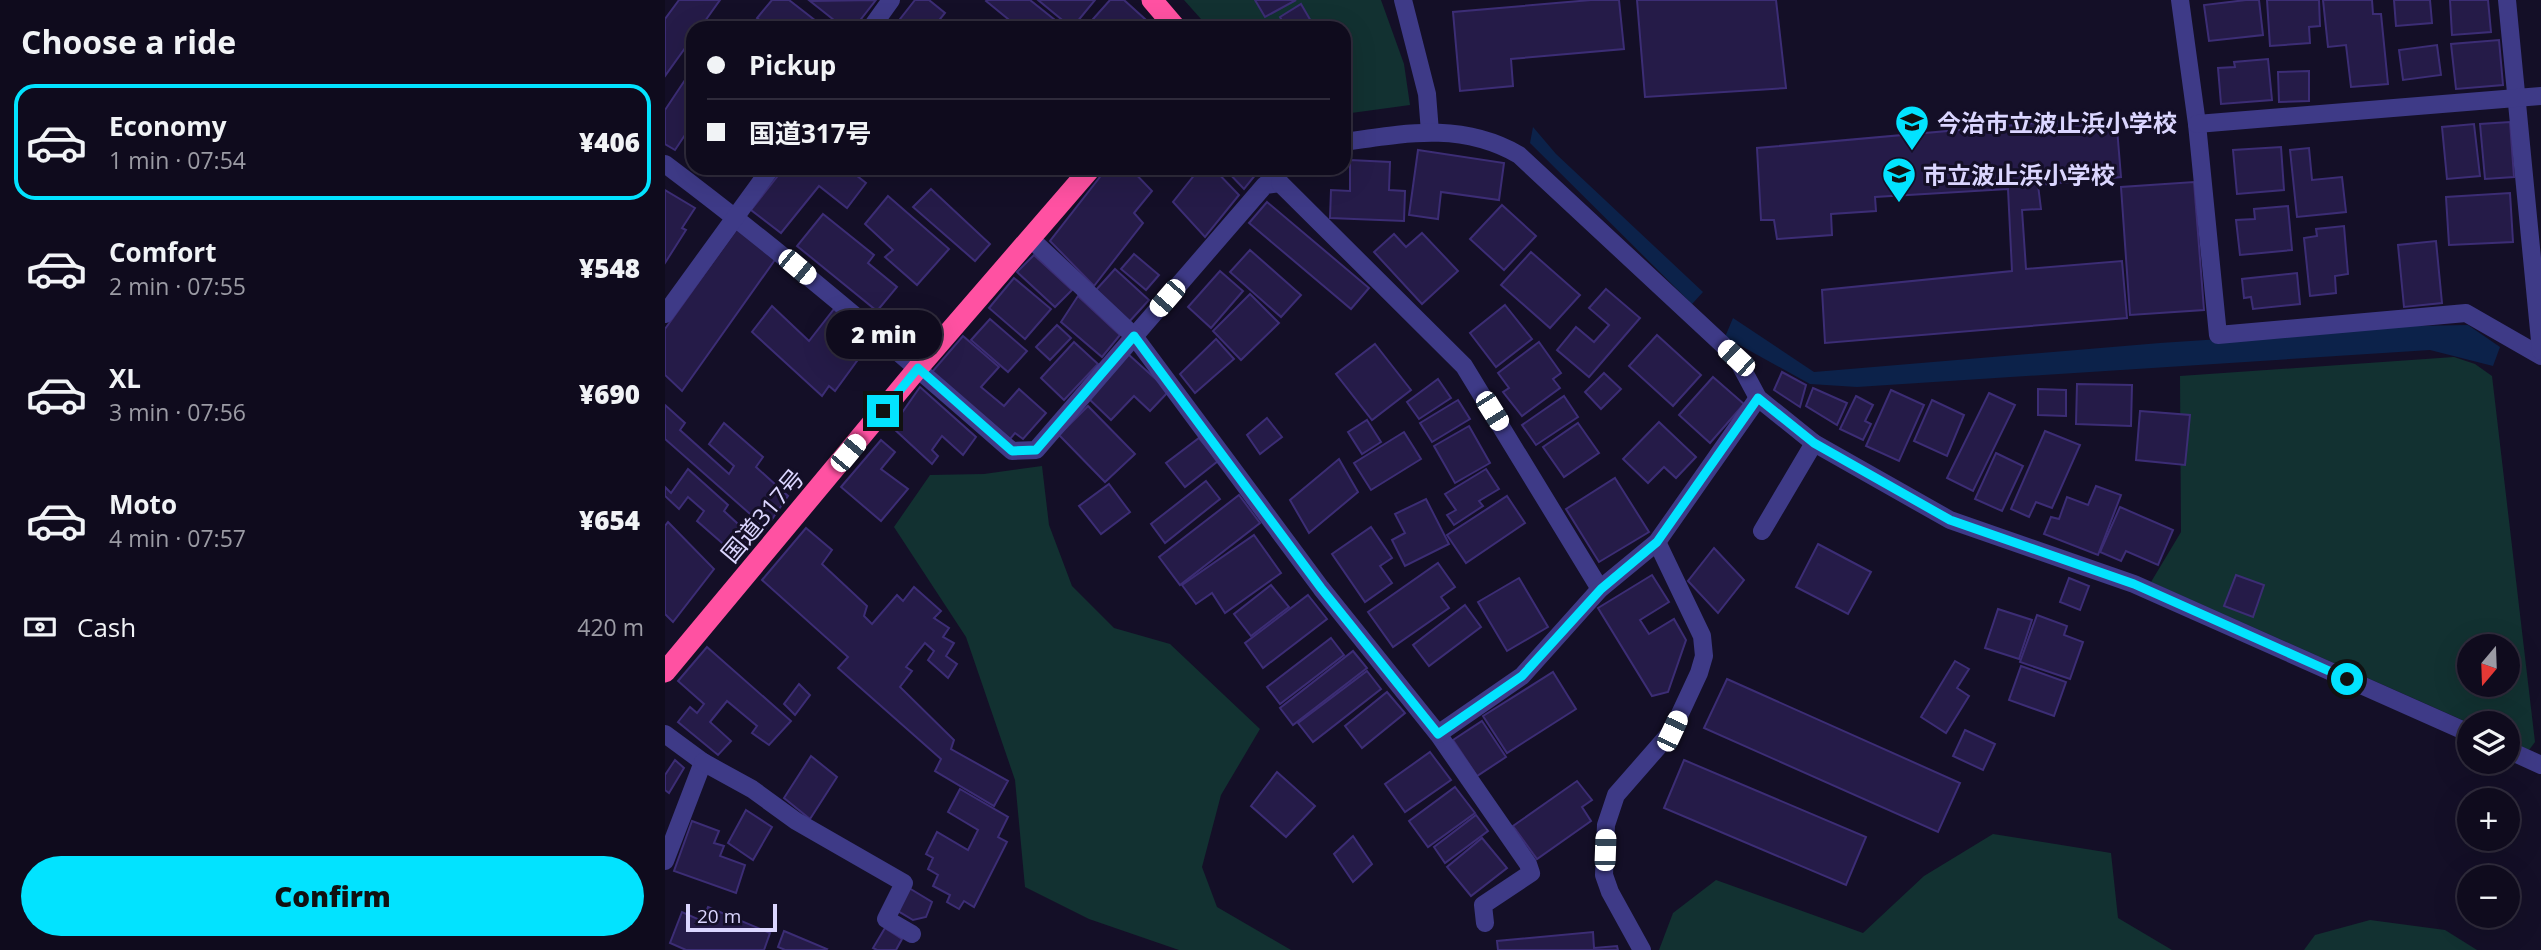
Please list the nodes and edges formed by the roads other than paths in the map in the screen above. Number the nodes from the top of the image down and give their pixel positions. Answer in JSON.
{"nodes":[{"id":1,"x":891,"y":0,"type":"edge"},
{"id":2,"x":1152,"y":0,"type":"edge"},
{"id":3,"x":1403,"y":0,"type":"edge"},
{"id":4,"x":2180,"y":0,"type":"edge"},
{"id":5,"x":2507,"y":0,"type":"edge"},
{"id":6,"x":876,"y":21,"type":"edge"},
{"id":7,"x":1170,"y":21,"type":"edge"},
{"id":8,"x":2541,"y":96,"type":"edge"},
{"id":9,"x":2515,"y":98,"type":"junction"},
{"id":10,"x":2196,"y":124,"type":"junction"},
{"id":11,"x":1430,"y":132,"type":"junction"},
{"id":12,"x":1351,"y":141,"type":"edge"},
{"id":13,"x":665,"y":164,"type":"edge"},
{"id":14,"x":766,"y":175,"type":"edge"},
{"id":15,"x":1085,"y":175,"type":"edge"},
{"id":16,"x":1283,"y":175,"type":"edge"},
{"id":17,"x":736,"y":217,"type":"junction"},
{"id":18,"x":2535,"y":231,"type":"edge"},
{"id":19,"x":1031,"y":239,"type":"junction"},
{"id":20,"x":665,"y":314,"type":"edge"},
{"id":21,"x":1134,"y":336,"type":"junction"},
{"id":22,"x":2541,"y":354,"type":"edge"},
{"id":23,"x":918,"y":368,"type":"junction"},
{"id":24,"x":1758,"y":398,"type":"junction"},
{"id":25,"x":1814,"y":443,"type":"junction"},
{"id":26,"x":1762,"y":531,"type":"dead end"},
{"id":27,"x":1657,"y":542,"type":"junction"},
{"id":28,"x":1601,"y":589,"type":"junction"},
{"id":29,"x":665,"y":672,"type":"edge"},
{"id":30,"x":2457,"y":728,"type":"edge"},
{"id":31,"x":665,"y":734,"type":"edge"},
{"id":32,"x":1438,"y":734,"type":"junction"},
{"id":33,"x":2520,"y":755,"type":"edge"},
{"id":34,"x":703,"y":762,"type":"junction"},
{"id":35,"x":2541,"y":765,"type":"edge"},
{"id":36,"x":665,"y":861,"type":"edge"},
{"id":37,"x":1485,"y":923,"type":"dead end"},
{"id":38,"x":912,"y":934,"type":"dead end"},
{"id":39,"x":1642,"y":950,"type":"edge"}],
"edges":[{"from":1,"to":6,"type":"street"},
{"from":2,"to":7,"type":"highway"},
{"from":3,"to":11,"type":"street"},
{"from":4,"to":10,"type":"street"},
{"from":5,"to":9,"type":"street"},
{"from":8,"to":9,"type":"street"},
{"from":9,"to":10,"type":"street"},
{"from":9,"to":18,"type":"street"},
{"from":10,"to":22,"type":"street"},
{"from":11,"to":12,"type":"street"},
{"from":11,"to":24,"type":"street"},
{"from":13,"to":17,"type":"street"},
{"from":14,"to":17,"type":"street"},
{"from":15,"to":19,"type":"highway","name":"国道317号"},
{"from":16,"to":21,"type":"street"},
{"from":16,"to":28,"type":"street"},
{"from":17,"to":20,"type":"street"},
{"from":17,"to":23,"type":"street"},
{"from":18,"to":22,"type":"street"},
{"from":19,"to":21,"type":"street"},
{"from":19,"to":23,"type":"highway","name":"国道317号"},
{"from":21,"to":23,"type":"street"},
{"from":21,"to":32,"type":"street"},
{"from":23,"to":29,"type":"highway","name":"国道317号"},
{"from":24,"to":25,"type":"street"},
{"from":24,"to":27,"type":"street"},
{"from":25,"to":26,"type":"street"},
{"from":25,"to":30,"type":"street"},
{"from":27,"to":28,"type":"street"},
{"from":27,"to":39,"type":"street"},
{"from":28,"to":32,"type":"street"},
{"from":31,"to":34,"type":"street"},
{"from":32,"to":37,"type":"street"},
{"from":33,"to":35,"type":"street"},
{"from":34,"to":36,"type":"street"},
{"from":34,"to":38,"type":"street"}]}
